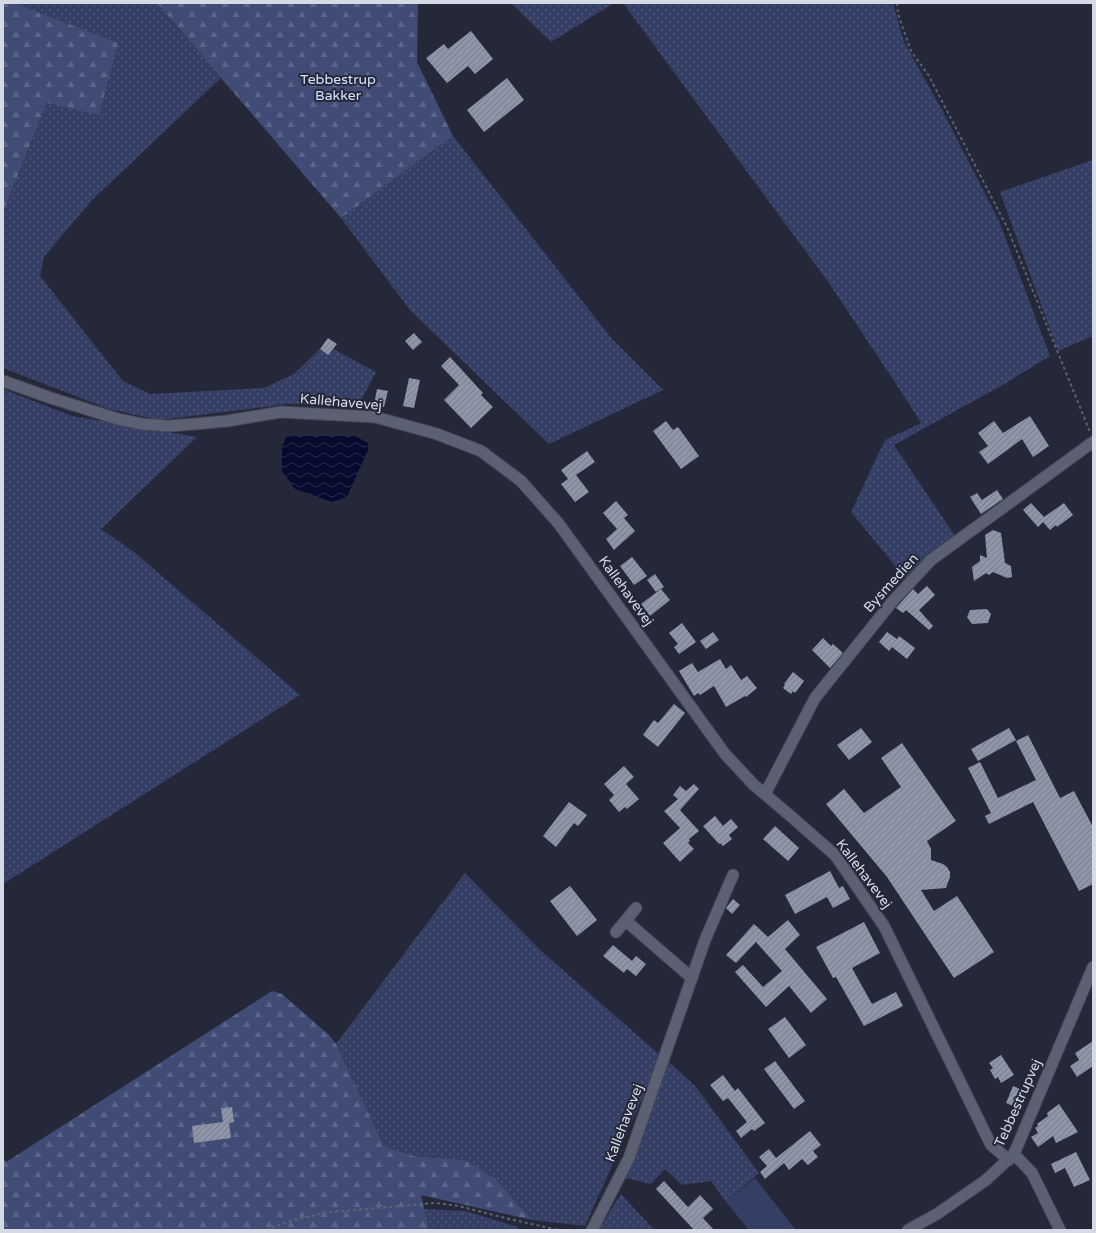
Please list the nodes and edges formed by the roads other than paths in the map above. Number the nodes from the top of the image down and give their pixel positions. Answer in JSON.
{"nodes":[{"id":1,"x":3,"y":381,"type":"edge"},
{"id":2,"x":1092,"y":438,"type":"edge"},
{"id":3,"x":765,"y":794,"type":"junction"},
{"id":4,"x":733,"y":875,"type":"dead end"},
{"id":5,"x":636,"y":908,"type":"dead end"},
{"id":6,"x":626,"y":921,"type":"junction"},
{"id":7,"x":616,"y":932,"type":"dead end"},
{"id":8,"x":1093,"y":967,"type":"edge"},
{"id":9,"x":692,"y":978,"type":"junction"},
{"id":10,"x":1011,"y":1157,"type":"junction"},
{"id":11,"x":592,"y":1230,"type":"edge"},
{"id":12,"x":908,"y":1230,"type":"edge"},
{"id":13,"x":1060,"y":1230,"type":"edge"}],
"edges":[{"from":1,"to":3,"type":"street","name":"Kallehavevej"},
{"from":2,"to":3,"type":"street","name":"Bysmedien"},
{"from":3,"to":10,"type":"street","name":"Kallehavevej"},
{"from":4,"to":9,"type":"street","name":"Kallehavevej"},
{"from":5,"to":6,"type":"street"},
{"from":6,"to":7,"type":"street"},
{"from":6,"to":9,"type":"street"},
{"from":8,"to":10,"type":"street","name":"Tebbestrupvej"},
{"from":9,"to":11,"type":"street","name":"Kallehavevej"},
{"from":10,"to":12,"type":"street","name":"Tebbestrupvej"},
{"from":10,"to":13,"type":"street","name":"Kallehavevej"}]}
